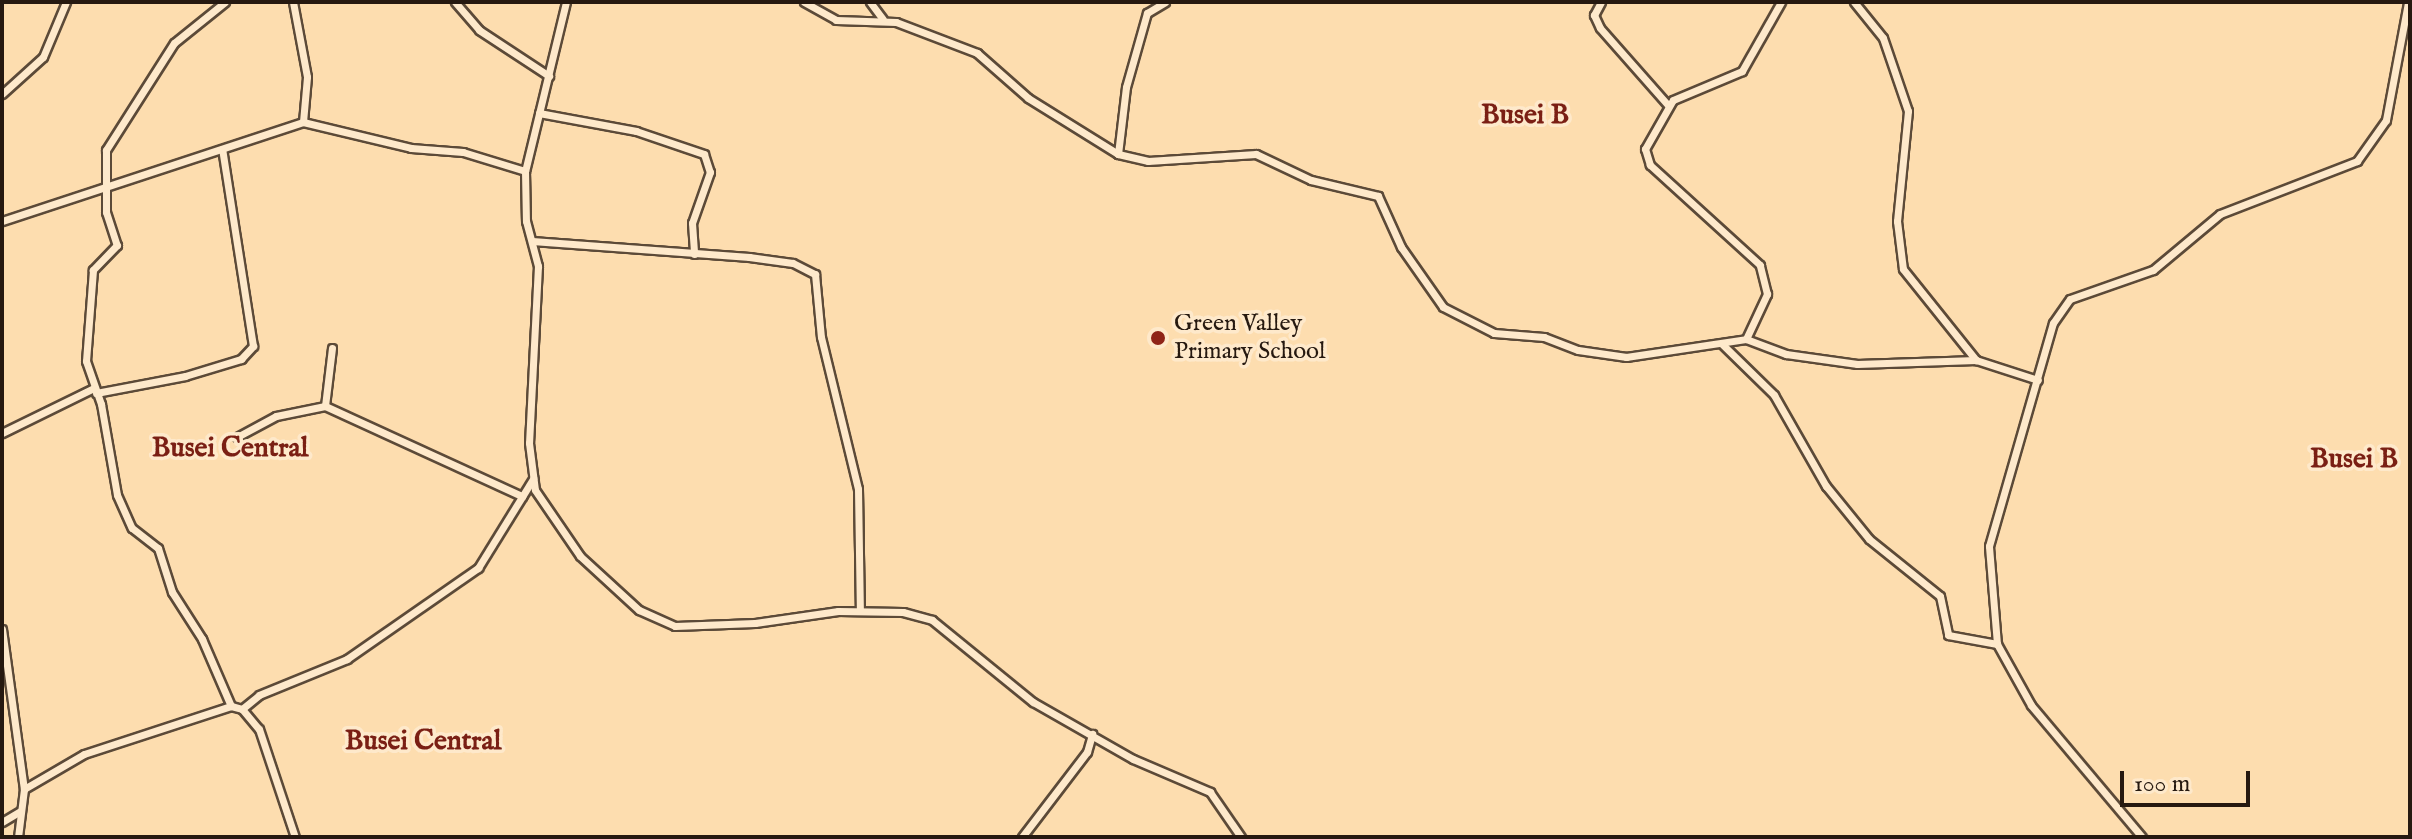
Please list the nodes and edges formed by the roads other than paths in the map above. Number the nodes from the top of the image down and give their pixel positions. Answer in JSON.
{"nodes":[{"id":1,"x":66,"y":2,"type":"edge"},
{"id":2,"x":225,"y":2,"type":"edge"},
{"id":3,"x":293,"y":2,"type":"edge"},
{"id":4,"x":455,"y":2,"type":"edge"},
{"id":5,"x":566,"y":2,"type":"edge"},
{"id":6,"x":804,"y":2,"type":"edge"},
{"id":7,"x":870,"y":2,"type":"edge"},
{"id":8,"x":1165,"y":2,"type":"edge"},
{"id":9,"x":1601,"y":2,"type":"edge"},
{"id":10,"x":1781,"y":2,"type":"edge"},
{"id":11,"x":1854,"y":2,"type":"edge"},
{"id":12,"x":2408,"y":2,"type":"edge"},
{"id":13,"x":883,"y":19,"type":"junction"},
{"id":14,"x":549,"y":76,"type":"junction"},
{"id":15,"x":2,"y":94,"type":"edge"},
{"id":16,"x":1668,"y":105,"type":"junction"},
{"id":17,"x":539,"y":113,"type":"junction"},
{"id":18,"x":303,"y":122,"type":"junction"},
{"id":19,"x":222,"y":149,"type":"junction"},
{"id":20,"x":1118,"y":154,"type":"junction"},
{"id":21,"x":525,"y":171,"type":"junction"},
{"id":22,"x":107,"y":190,"type":"junction"},
{"id":23,"x":2,"y":221,"type":"edge"},
{"id":24,"x":532,"y":241,"type":"junction"},
{"id":25,"x":694,"y":254,"type":"junction"},
{"id":26,"x":1746,"y":339,"type":"junction"},
{"id":27,"x":1722,"y":344,"type":"junction"},
{"id":28,"x":332,"y":348,"type":"dead end"},
{"id":29,"x":1976,"y":360,"type":"junction"},
{"id":30,"x":2038,"y":380,"type":"junction"},
{"id":31,"x":95,"y":390,"type":"junction"},
{"id":32,"x":325,"y":406,"type":"junction"},
{"id":33,"x":2,"y":433,"type":"edge"},
{"id":34,"x":237,"y":437,"type":"dead end"},
{"id":35,"x":533,"y":478,"type":"junction"},
{"id":36,"x":522,"y":496,"type":"junction"},
{"id":37,"x":860,"y":611,"type":"junction"},
{"id":38,"x":2,"y":629,"type":"edge"},
{"id":39,"x":1997,"y":644,"type":"junction"},
{"id":40,"x":6,"y":706,"type":"edge"},
{"id":41,"x":231,"y":706,"type":"junction"},
{"id":42,"x":242,"y":709,"type":"junction"},
{"id":43,"x":1092,"y":734,"type":"junction"},
{"id":44,"x":24,"y":789,"type":"junction"},
{"id":45,"x":20,"y":811,"type":"junction"},
{"id":46,"x":2,"y":822,"type":"edge"},
{"id":47,"x":18,"y":837,"type":"edge"},
{"id":48,"x":295,"y":837,"type":"edge"},
{"id":49,"x":1022,"y":837,"type":"edge"},
{"id":50,"x":1241,"y":837,"type":"edge"},
{"id":51,"x":2142,"y":837,"type":"edge"}],
"edges":[{"from":1,"to":15,"type":"street"},
{"from":2,"to":22,"type":"street"},
{"from":3,"to":18,"type":"street"},
{"from":4,"to":14,"type":"street"},
{"from":5,"to":14,"type":"street"},
{"from":6,"to":13,"type":"street"},
{"from":7,"to":13,"type":"street"},
{"from":8,"to":20,"type":"street"},
{"from":9,"to":16,"type":"street"},
{"from":10,"to":16,"type":"street"},
{"from":11,"to":29,"type":"street"},
{"from":12,"to":30,"type":"street"},
{"from":13,"to":20,"type":"street"},
{"from":14,"to":17,"type":"street"},
{"from":16,"to":26,"type":"street"},
{"from":17,"to":21,"type":"street"},
{"from":17,"to":25,"type":"street"},
{"from":18,"to":19,"type":"street"},
{"from":18,"to":21,"type":"street"},
{"from":19,"to":22,"type":"street"},
{"from":19,"to":31,"type":"street"},
{"from":20,"to":27,"type":"street"},
{"from":21,"to":24,"type":"street"},
{"from":22,"to":23,"type":"street"},
{"from":22,"to":31,"type":"street"},
{"from":24,"to":25,"type":"street"},
{"from":24,"to":35,"type":"street"},
{"from":25,"to":37,"type":"street"},
{"from":26,"to":27,"type":"street"},
{"from":26,"to":29,"type":"street"},
{"from":27,"to":39,"type":"street"},
{"from":28,"to":32,"type":"street"},
{"from":29,"to":30,"type":"street"},
{"from":30,"to":39,"type":"street"},
{"from":31,"to":33,"type":"street"},
{"from":31,"to":41,"type":"street"},
{"from":32,"to":34,"type":"street"},
{"from":32,"to":36,"type":"street"},
{"from":35,"to":36,"type":"street"},
{"from":35,"to":37,"type":"street"},
{"from":36,"to":42,"type":"street"},
{"from":37,"to":43,"type":"street"},
{"from":38,"to":40,"type":"street"},
{"from":39,"to":51,"type":"street"},
{"from":40,"to":44,"type":"street"},
{"from":41,"to":42,"type":"street"},
{"from":41,"to":44,"type":"street"},
{"from":42,"to":48,"type":"street"},
{"from":43,"to":49,"type":"street"},
{"from":43,"to":50,"type":"street"},
{"from":44,"to":45,"type":"street"},
{"from":45,"to":46,"type":"street"},
{"from":45,"to":47,"type":"street"}]}
